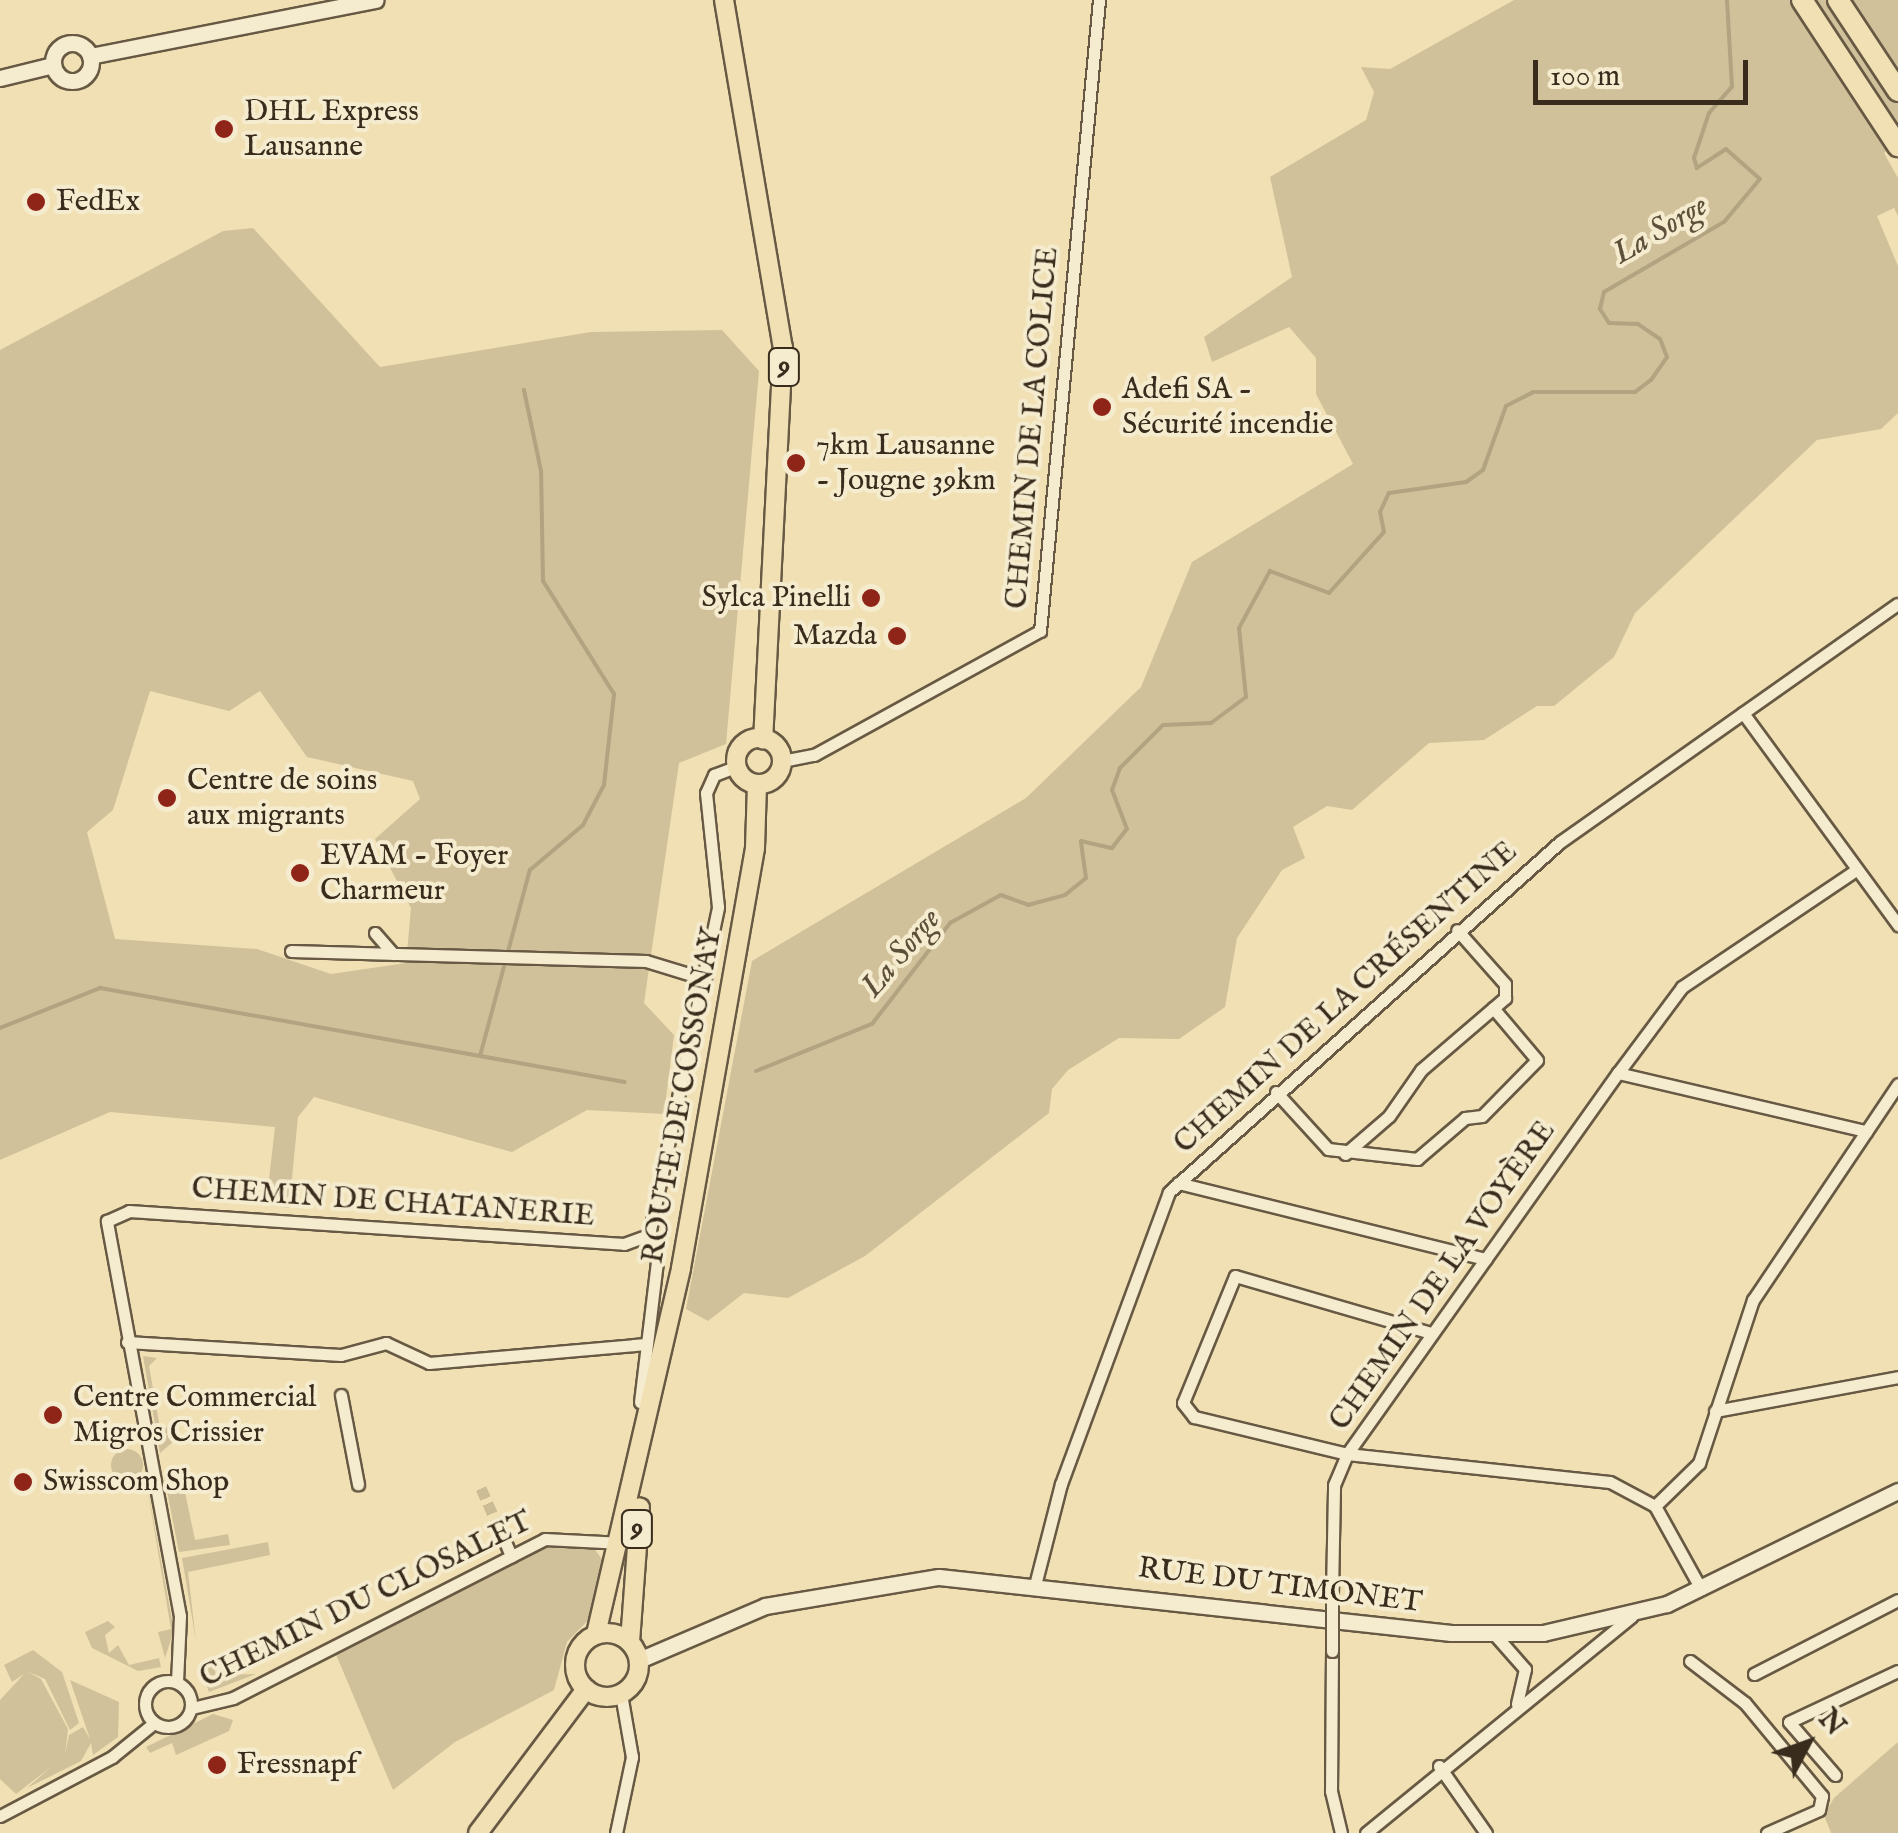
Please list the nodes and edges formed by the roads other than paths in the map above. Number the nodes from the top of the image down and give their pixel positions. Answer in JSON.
{"nodes":[{"id":1,"x":376,"y":0,"type":"edge"},
{"id":2,"x":724,"y":0,"type":"edge"},
{"id":3,"x":1099,"y":0,"type":"edge"},
{"id":4,"x":1802,"y":0,"type":"edge"},
{"id":5,"x":1838,"y":0,"type":"edge"},
{"id":6,"x":90,"y":56,"type":"junction"},
{"id":7,"x":53,"y":65,"type":"junction"},
{"id":8,"x":0,"y":78,"type":"edge"},
{"id":9,"x":1898,"y":91,"type":"edge"},
{"id":10,"x":1895,"y":142,"type":"edge"},
{"id":11,"x":1898,"y":604,"type":"edge"},
{"id":12,"x":1743,"y":712,"type":"junction"},
{"id":13,"x":763,"y":739,"type":"junction"},
{"id":14,"x":782,"y":761,"type":"junction"},
{"id":15,"x":737,"y":766,"type":"junction"},
{"id":16,"x":757,"y":784,"type":"junction"},
{"id":17,"x":1856,"y":870,"type":"junction"},
{"id":18,"x":1898,"y":926,"type":"edge"},
{"id":19,"x":1457,"y":930,"type":"junction"},
{"id":20,"x":374,"y":933,"type":"dead end"},
{"id":21,"x":292,"y":950,"type":"dead end"},
{"id":22,"x":393,"y":954,"type":"junction"},
{"id":23,"x":705,"y":978,"type":"junction"},
{"id":24,"x":1494,"y":1008,"type":"junction"},
{"id":25,"x":1618,"y":1073,"type":"junction"},
{"id":26,"x":1898,"y":1084,"type":"edge"},
{"id":27,"x":1276,"y":1092,"type":"junction"},
{"id":28,"x":1866,"y":1131,"type":"junction"},
{"id":29,"x":1345,"y":1154,"type":"junction"},
{"id":30,"x":1178,"y":1183,"type":"junction"},
{"id":31,"x":650,"y":1234,"type":"junction"},
{"id":32,"x":1486,"y":1259,"type":"junction"},
{"id":33,"x":1431,"y":1333,"type":"junction"},
{"id":34,"x":127,"y":1342,"type":"junction"},
{"id":35,"x":645,"y":1344,"type":"junction"},
{"id":36,"x":1898,"y":1377,"type":"edge"},
{"id":37,"x":341,"y":1395,"type":"dead end"},
{"id":38,"x":645,"y":1410,"type":"junction"},
{"id":39,"x":1715,"y":1412,"type":"junction"},
{"id":40,"x":1348,"y":1454,"type":"junction"},
{"id":41,"x":358,"y":1484,"type":"dead end"},
{"id":42,"x":1898,"y":1492,"type":"edge"},
{"id":43,"x":1655,"y":1506,"type":"junction"},
{"id":44,"x":503,"y":1537,"type":"tunnel mouth"},
{"id":45,"x":622,"y":1542,"type":"junction"},
{"id":46,"x":511,"y":1556,"type":"junction"},
{"id":47,"x":1035,"y":1585,"type":"junction"},
{"id":48,"x":1701,"y":1589,"type":"junction"},
{"id":49,"x":1898,"y":1600,"type":"edge"},
{"id":50,"x":1632,"y":1616,"type":"junction"},
{"id":51,"x":596,"y":1634,"type":"junction"},
{"id":52,"x":1496,"y":1636,"type":"junction"},
{"id":53,"x":630,"y":1642,"type":"junction"},
{"id":54,"x":639,"y":1660,"type":"junction"},
{"id":55,"x":1690,"y":1661,"type":"dead end"},
{"id":56,"x":1898,"y":1670,"type":"edge"},
{"id":57,"x":1754,"y":1674,"type":"dead end"},
{"id":58,"x":177,"y":1682,"type":"junction"},
{"id":59,"x":586,"y":1689,"type":"junction"},
{"id":60,"x":621,"y":1694,"type":"junction"},
{"id":61,"x":192,"y":1708,"type":"junction"},
{"id":62,"x":1515,"y":1708,"type":"junction"},
{"id":63,"x":154,"y":1723,"type":"junction"},
{"id":64,"x":1439,"y":1766,"type":"junction"},
{"id":65,"x":1835,"y":1775,"type":"dead end"},
{"id":66,"x":0,"y":1816,"type":"edge"},
{"id":67,"x":478,"y":1833,"type":"edge"},
{"id":68,"x":616,"y":1833,"type":"edge"},
{"id":69,"x":1341,"y":1833,"type":"edge"},
{"id":70,"x":1366,"y":1833,"type":"edge"},
{"id":71,"x":1486,"y":1833,"type":"edge"},
{"id":72,"x":1767,"y":1833,"type":"edge"}],
"edges":[{"from":1,"to":6,"type":"main road"},
{"from":2,"to":13,"type":"main road","number":"9"},
{"from":3,"to":14,"type":"street","name":"CHEMIN DE LA COLICE"},
{"from":4,"to":10,"type":"highway"},
{"from":5,"to":9,"type":"highway"},
{"from":6,"to":7,"type":"main road"},
{"from":6,"to":7,"type":"main road"},
{"from":7,"to":8,"type":"main road"},
{"from":11,"to":12,"type":"street","name":"CHEMIN DE LA CRÉSENTINE"},
{"from":12,"to":17,"type":"street"},
{"from":12,"to":19,"type":"street","name":"CHEMIN DE LA CRÉSENTINE"},
{"from":13,"to":14,"type":"main road"},
{"from":13,"to":15,"type":"main road"},
{"from":14,"to":16,"type":"main road"},
{"from":15,"to":16,"type":"main road"},
{"from":15,"to":23,"type":"street"},
{"from":16,"to":38,"type":"main road","name":"ROUTE DE COSSONAY","number":"9"},
{"from":17,"to":18,"type":"street"},
{"from":17,"to":25,"type":"street","name":"CHEMIN DE LA VOYÈRE"},
{"from":19,"to":24,"type":"street"},
{"from":19,"to":27,"type":"street","name":"CHEMIN DE LA CRÉSENTINE"},
{"from":20,"to":22,"type":"street"},
{"from":21,"to":22,"type":"street"},
{"from":22,"to":23,"type":"street"},
{"from":23,"to":31,"type":"street"},
{"from":24,"to":29,"type":"street"},
{"from":24,"to":29,"type":"street"},
{"from":25,"to":28,"type":"street"},
{"from":25,"to":32,"type":"street","name":"CHEMIN DE LA VOYÈRE"},
{"from":26,"to":28,"type":"street"},
{"from":27,"to":29,"type":"street"},
{"from":27,"to":30,"type":"street","name":"CHEMIN DE LA CRÉSENTINE"},
{"from":28,"to":39,"type":"street"},
{"from":30,"to":32,"type":"street"},
{"from":30,"to":47,"type":"street","name":"CHEMIN DE LA CRÉSENTINE"},
{"from":31,"to":34,"type":"street","name":"CHEMIN DE CHATANERIE"},
{"from":31,"to":35,"type":"street"},
{"from":32,"to":33,"type":"street","name":"CHEMIN DE LA VOYÈRE"},
{"from":33,"to":40,"type":"street","name":"CHEMIN DE LA VOYÈRE"},
{"from":33,"to":40,"type":"street"},
{"from":34,"to":35,"type":"street"},
{"from":34,"to":58,"type":"street","name":"CHEMIN DE CHATANERIE"},
{"from":35,"to":38,"type":"street"},
{"from":36,"to":39,"type":"street"},
{"from":37,"to":41,"type":"street"},
{"from":38,"to":45,"type":"main road","name":"ROUTE DE COSSONAY","number":"9"},
{"from":38,"to":53,"type":"main road","name":"ROUTE DE COSSONAY","number":"9"},
{"from":39,"to":43,"type":"street"},
{"from":40,"to":43,"type":"street"},
{"from":40,"to":69,"type":"street","name":"CHEMIN DE LA VOYÈRE","bridge":true},
{"from":42,"to":48,"type":"main road","name":"RUE DU TIMONET"},
{"from":43,"to":48,"type":"street"},
{"from":44,"to":46,"type":"street"},
{"from":45,"to":46,"type":"street","name":"CHEMIN DU CLOSALET"},
{"from":45,"to":51,"type":"main road","name":"ROUTE DE COSSONAY","number":"9"},
{"from":46,"to":61,"type":"street","name":"CHEMIN DU CLOSALET"},
{"from":47,"to":52,"type":"main road","name":"RUE DU TIMONET"},
{"from":47,"to":54,"type":"main road","name":"RUE DU TIMONET"},
{"from":48,"to":50,"type":"main road","name":"RUE DU TIMONET"},
{"from":49,"to":57,"type":"street"},
{"from":50,"to":52,"type":"main road","name":"RUE DU TIMONET"},
{"from":50,"to":62,"type":"street"},
{"from":51,"to":53,"type":"main road"},
{"from":51,"to":59,"type":"main road","number":"9"},
{"from":52,"to":62,"type":"street"},
{"from":53,"to":54,"type":"main road"},
{"from":54,"to":60,"type":"main road"},
{"from":55,"to":72,"type":"street"},
{"from":56,"to":65,"type":"street"},
{"from":58,"to":61,"type":"street"},
{"from":58,"to":63,"type":"street"},
{"from":59,"to":60,"type":"main road"},
{"from":59,"to":67,"type":"main road"},
{"from":60,"to":68,"type":"street"},
{"from":61,"to":63,"type":"street","name":"CHEMIN DU CLOSALET"},
{"from":62,"to":64,"type":"street"},
{"from":63,"to":66,"type":"street"},
{"from":64,"to":70,"type":"street"},
{"from":64,"to":71,"type":"street"}]}
